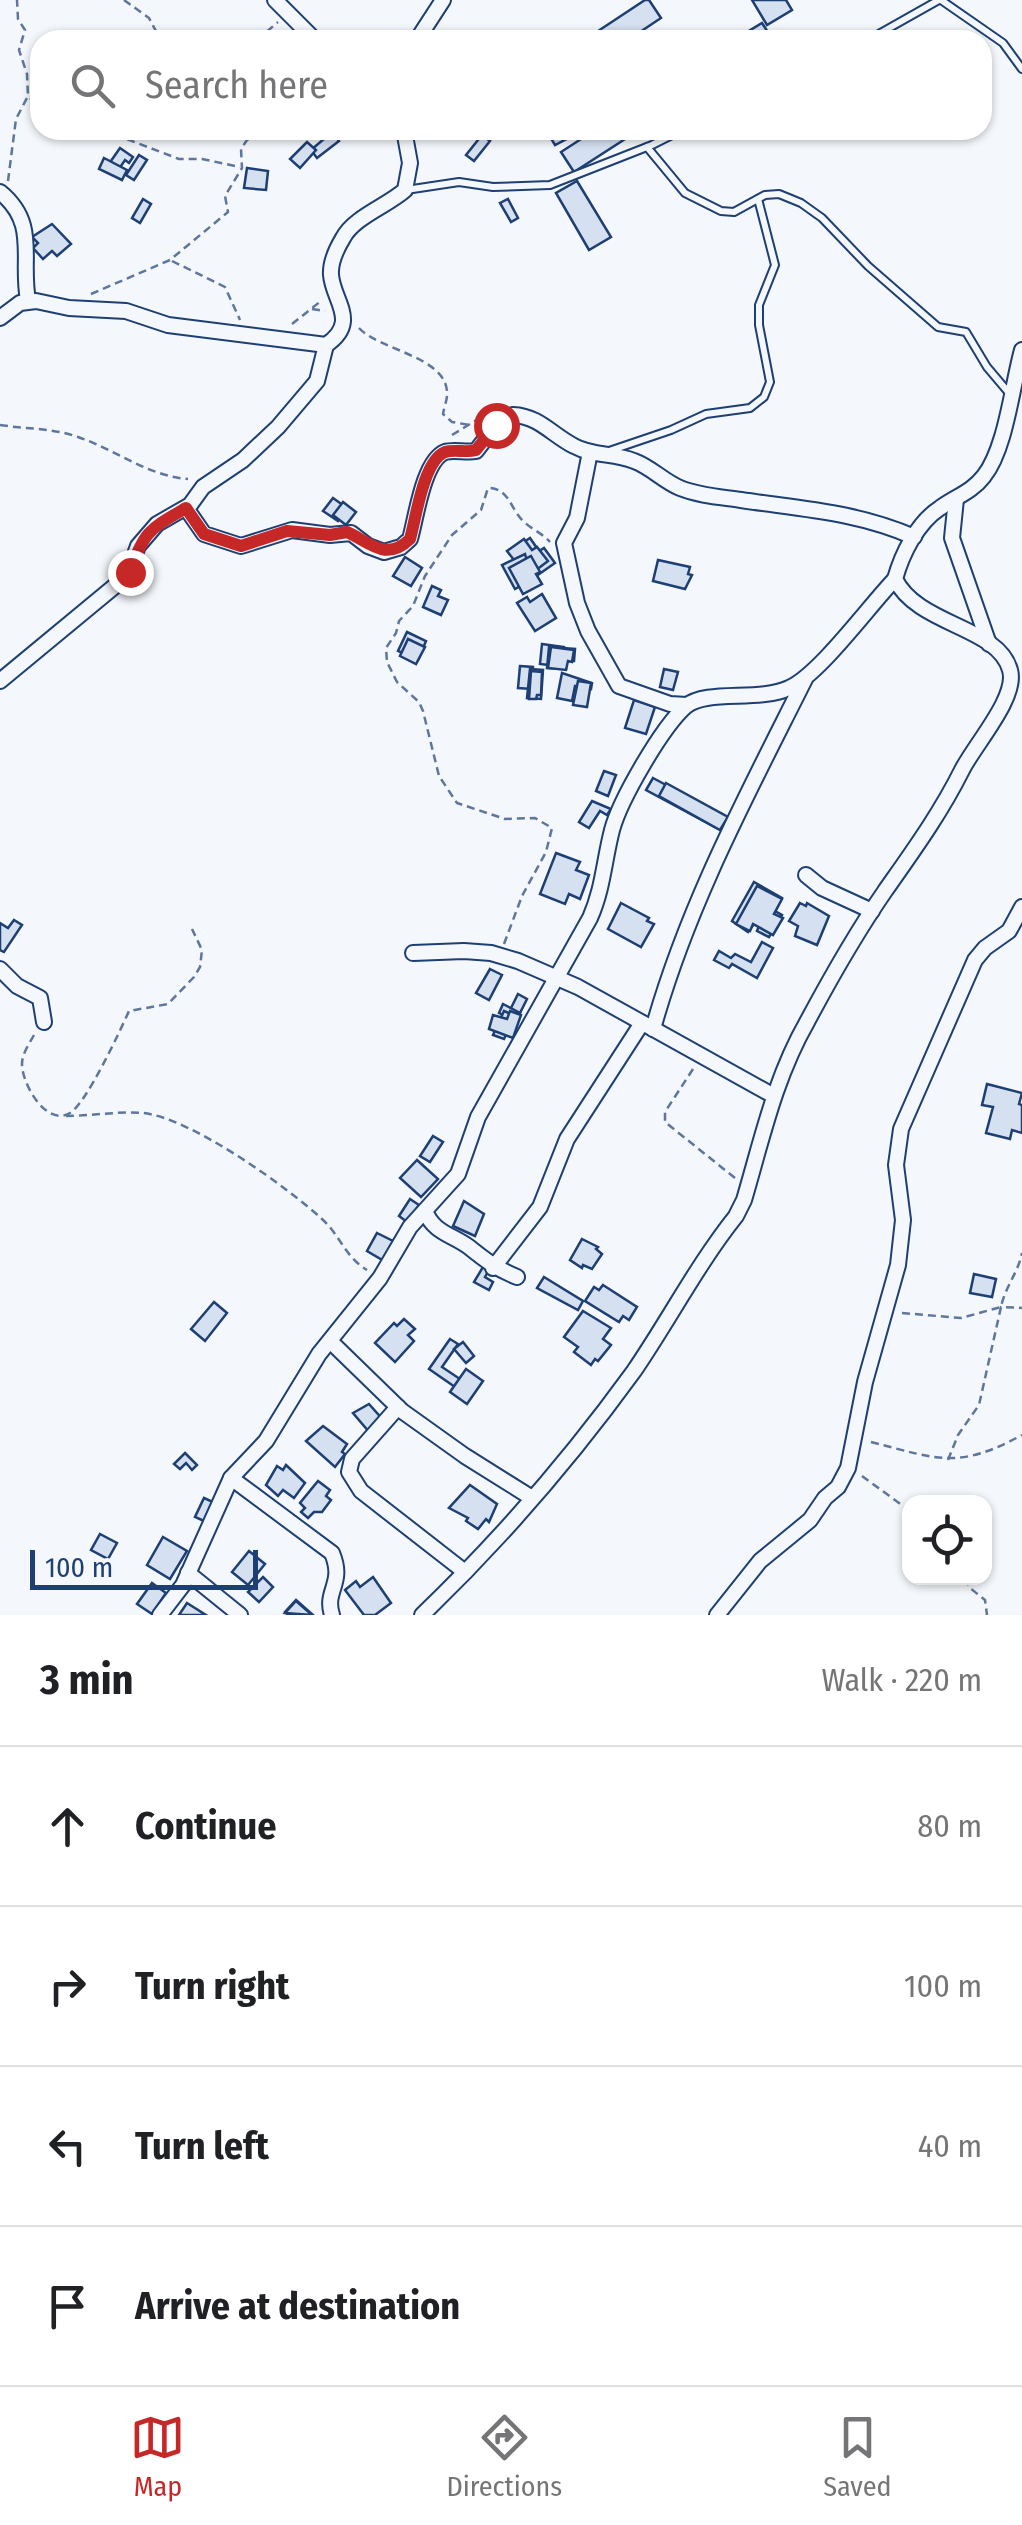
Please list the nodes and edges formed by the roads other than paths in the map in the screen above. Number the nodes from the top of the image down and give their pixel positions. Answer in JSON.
{"nodes":[{"id":1,"x":443,"y":0,"type":"edge"},
{"id":2,"x":940,"y":0,"type":"edge"},
{"id":3,"x":279,"y":6,"type":"edge"},
{"id":4,"x":306,"y":30,"type":"edge"},
{"id":5,"x":424,"y":30,"type":"edge"},
{"id":6,"x":886,"y":30,"type":"edge"},
{"id":7,"x":983,"y":30,"type":"edge"},
{"id":8,"x":992,"y":36,"type":"edge"},
{"id":9,"x":1022,"y":68,"type":"edge"},
{"id":10,"x":406,"y":140,"type":"edge"},
{"id":11,"x":663,"y":140,"type":"edge"},
{"id":12,"x":647,"y":148,"type":"junction"},
{"id":13,"x":405,"y":190,"type":"junction"},
{"id":14,"x":3,"y":195,"type":"edge"},
{"id":15,"x":758,"y":199,"type":"junction"},
{"id":16,"x":28,"y":300,"type":"junction"},
{"id":17,"x":0,"y":318,"type":"edge"},
{"id":18,"x":326,"y":345,"type":"junction"},
{"id":19,"x":1022,"y":350,"type":"edge"},
{"id":20,"x":1010,"y":394,"type":"junction"},
{"id":21,"x":597,"y":452,"type":"junction"},
{"id":22,"x":956,"y":499,"type":"junction"},
{"id":23,"x":186,"y":508,"type":"junction"},
{"id":24,"x":914,"y":537,"type":"junction"},
{"id":25,"x":895,"y":579,"type":"junction"},
{"id":26,"x":990,"y":644,"type":"junction"},
{"id":27,"x":806,"y":678,"type":"junction"},
{"id":28,"x":0,"y":681,"type":"edge"},
{"id":29,"x":1017,"y":684,"type":"edge"},
{"id":30,"x":687,"y":705,"type":"junction"},
{"id":31,"x":806,"y":876,"type":"dead end"},
{"id":32,"x":1022,"y":908,"type":"edge"},
{"id":33,"x":872,"y":912,"type":"junction"},
{"id":34,"x":413,"y":954,"type":"dead end"},
{"id":35,"x":0,"y":969,"type":"edge"},
{"id":36,"x":558,"y":977,"type":"junction"},
{"id":37,"x":44,"y":1022,"type":"road end"},
{"id":38,"x":647,"y":1026,"type":"junction"},
{"id":39,"x":774,"y":1096,"type":"junction"},
{"id":40,"x":426,"y":1211,"type":"junction"},
{"id":41,"x":494,"y":1268,"type":"junction"},
{"id":42,"x":517,"y":1277,"type":"dead end"},
{"id":43,"x":330,"y":1341,"type":"junction"},
{"id":44,"x":398,"y":1408,"type":"junction"},
{"id":45,"x":231,"y":1478,"type":"junction"},
{"id":46,"x":532,"y":1498,"type":"junction"},
{"id":47,"x":188,"y":1572,"type":"junction"},
{"id":48,"x":465,"y":1572,"type":"junction"},
{"id":49,"x":236,"y":1613,"type":"edge"},
{"id":50,"x":160,"y":1615,"type":"edge"},
{"id":51,"x":332,"y":1615,"type":"edge"},
{"id":52,"x":422,"y":1615,"type":"edge"},
{"id":53,"x":717,"y":1615,"type":"edge"}],
"edges":[{"from":1,"to":5,"type":"street"},
{"from":2,"to":6,"type":"lane"},
{"from":2,"to":7,"type":"lane"},
{"from":3,"to":4,"type":"street"},
{"from":8,"to":9,"type":"lane"},
{"from":10,"to":13,"type":"street"},
{"from":11,"to":12,"type":"lane"},
{"from":12,"to":13,"type":"lane"},
{"from":12,"to":15,"type":"lane"},
{"from":13,"to":18,"type":"street"},
{"from":14,"to":16,"type":"street"},
{"from":15,"to":20,"type":"lane"},
{"from":15,"to":21,"type":"lane"},
{"from":16,"to":17,"type":"street"},
{"from":16,"to":18,"type":"street"},
{"from":18,"to":23,"type":"street"},
{"from":19,"to":20,"type":"street"},
{"from":20,"to":22,"type":"street"},
{"from":21,"to":23,"type":"street"},
{"from":21,"to":24,"type":"street"},
{"from":21,"to":30,"type":"street"},
{"from":22,"to":24,"type":"street"},
{"from":22,"to":26,"type":"street"},
{"from":23,"to":28,"type":"street"},
{"from":24,"to":25,"type":"street"},
{"from":25,"to":26,"type":"street"},
{"from":25,"to":27,"type":"street"},
{"from":26,"to":29,"type":"street"},
{"from":27,"to":30,"type":"street"},
{"from":27,"to":38,"type":"street"},
{"from":29,"to":33,"type":"street"},
{"from":30,"to":36,"type":"street"},
{"from":31,"to":33,"type":"street"},
{"from":32,"to":53,"type":"street"},
{"from":33,"to":39,"type":"street"},
{"from":34,"to":36,"type":"street"},
{"from":35,"to":37,"type":"street"},
{"from":36,"to":38,"type":"street"},
{"from":36,"to":40,"type":"street"},
{"from":38,"to":39,"type":"street"},
{"from":38,"to":41,"type":"street"},
{"from":39,"to":46,"type":"street"},
{"from":40,"to":41,"type":"street"},
{"from":40,"to":43,"type":"street"},
{"from":41,"to":42,"type":"street"},
{"from":43,"to":44,"type":"street"},
{"from":43,"to":45,"type":"street"},
{"from":44,"to":46,"type":"street"},
{"from":44,"to":48,"type":"street"},
{"from":45,"to":47,"type":"street"},
{"from":45,"to":51,"type":"street"},
{"from":46,"to":48,"type":"street"},
{"from":47,"to":49,"type":"street"},
{"from":47,"to":50,"type":"street"},
{"from":48,"to":52,"type":"street"}]}
